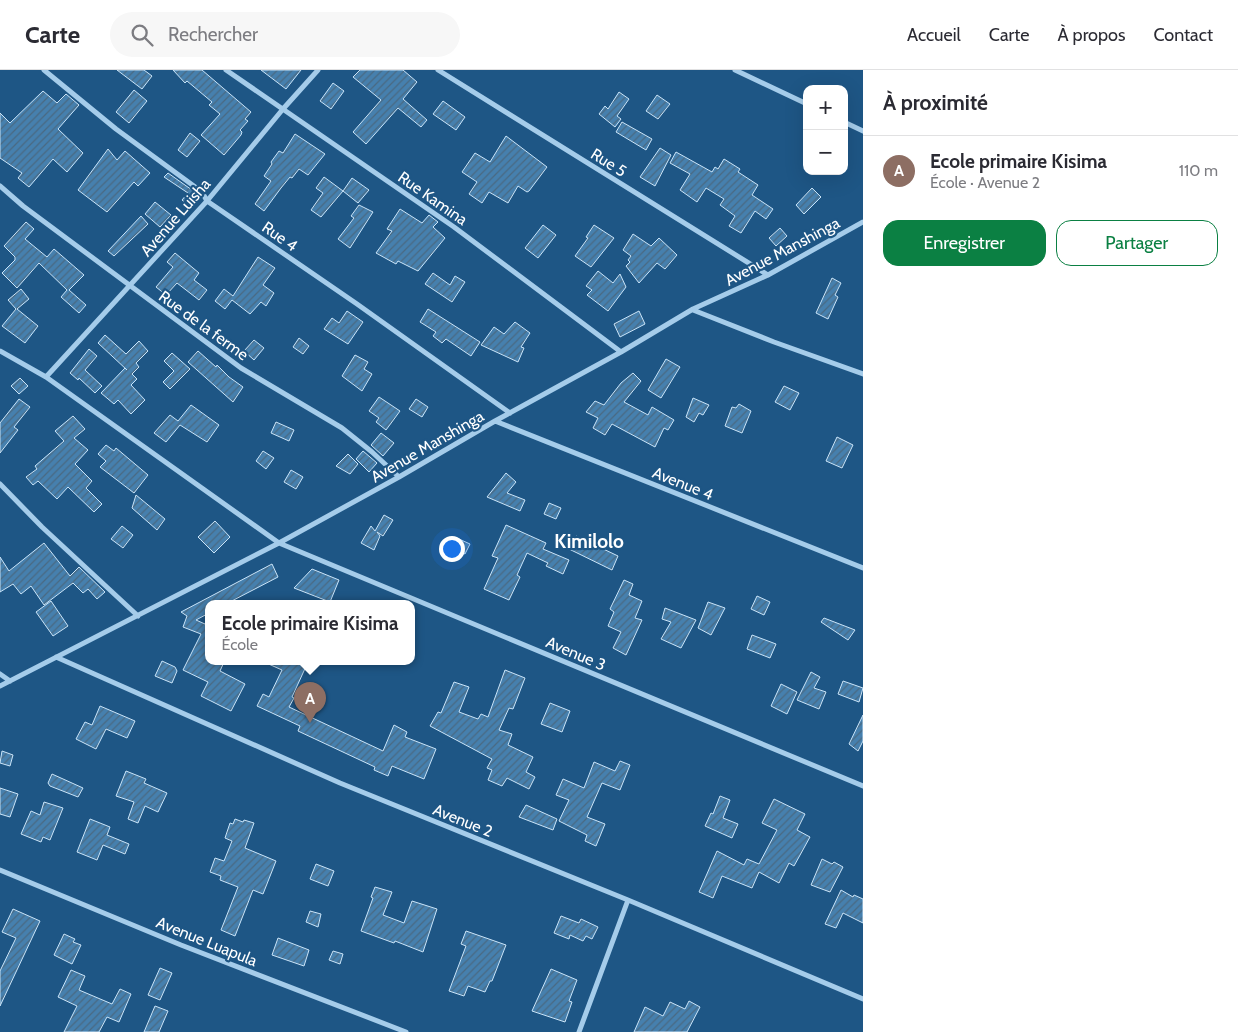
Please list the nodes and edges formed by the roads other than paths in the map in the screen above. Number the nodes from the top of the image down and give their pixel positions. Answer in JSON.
{"nodes":[{"id":1,"x":44,"y":70,"type":"edge"},
{"id":2,"x":226,"y":70,"type":"edge"},
{"id":3,"x":318,"y":70,"type":"edge"},
{"id":4,"x":438,"y":70,"type":"edge"},
{"id":5,"x":735,"y":70,"type":"edge"},
{"id":6,"x":803,"y":102,"type":"edge"},
{"id":7,"x":283,"y":109,"type":"junction"},
{"id":8,"x":848,"y":124,"type":"edge"},
{"id":9,"x":863,"y":131,"type":"edge"},
{"id":10,"x":0,"y":186,"type":"edge"},
{"id":11,"x":207,"y":201,"type":"junction"},
{"id":12,"x":863,"y":222,"type":"edge"},
{"id":13,"x":768,"y":276,"type":"junction"},
{"id":14,"x":130,"y":287,"type":"junction"},
{"id":15,"x":693,"y":310,"type":"junction"},
{"id":16,"x":0,"y":351,"type":"edge"},
{"id":17,"x":622,"y":352,"type":"junction"},
{"id":18,"x":863,"y":374,"type":"edge"},
{"id":19,"x":46,"y":377,"type":"junction"},
{"id":20,"x":510,"y":414,"type":"junction"},
{"id":21,"x":495,"y":421,"type":"junction"},
{"id":22,"x":399,"y":477,"type":"junction"},
{"id":23,"x":0,"y":484,"type":"edge"},
{"id":24,"x":279,"y":543,"type":"junction"},
{"id":25,"x":863,"y":568,"type":"edge"},
{"id":26,"x":138,"y":616,"type":"junction"},
{"id":27,"x":56,"y":657,"type":"junction"},
{"id":28,"x":0,"y":674,"type":"edge"},
{"id":29,"x":10,"y":682,"type":"junction"},
{"id":30,"x":0,"y":686,"type":"edge"},
{"id":31,"x":863,"y":786,"type":"edge"},
{"id":32,"x":0,"y":870,"type":"edge"},
{"id":33,"x":628,"y":900,"type":"junction"},
{"id":34,"x":863,"y":999,"type":"edge"},
{"id":35,"x":406,"y":1032,"type":"edge"},
{"id":36,"x":579,"y":1032,"type":"edge"}],
"edges":[{"from":1,"to":11,"type":"street","name":"Rue 4"},
{"from":2,"to":7,"type":"street","name":"Rue Kamina"},
{"from":3,"to":7,"type":"street","name":"Avenue Luisha"},
{"from":4,"to":13,"type":"street","name":"Rue 5"},
{"from":5,"to":6,"type":"street"},
{"from":7,"to":11,"type":"street","name":"Avenue Luisha"},
{"from":7,"to":17,"type":"street","name":"Rue Kamina"},
{"from":8,"to":9,"type":"street"},
{"from":10,"to":14,"type":"street","name":"Rue de la ferme"},
{"from":11,"to":14,"type":"street","name":"Avenue Luisha"},
{"from":11,"to":20,"type":"street","name":"Rue 4"},
{"from":12,"to":13,"type":"street","name":"Avenue Manshinga"},
{"from":13,"to":15,"type":"street","name":"Avenue Manshinga"},
{"from":14,"to":19,"type":"street","name":"Avenue Luisha"},
{"from":14,"to":22,"type":"street","name":"Rue de la ferme"},
{"from":15,"to":17,"type":"street","name":"Avenue Manshinga"},
{"from":15,"to":18,"type":"street"},
{"from":16,"to":19,"type":"street","name":"Avenue 3"},
{"from":17,"to":20,"type":"street","name":"Avenue Manshinga"},
{"from":19,"to":24,"type":"street","name":"Avenue 3"},
{"from":20,"to":21,"type":"street","name":"Avenue Manshinga"},
{"from":21,"to":22,"type":"street","name":"Avenue Manshinga"},
{"from":21,"to":25,"type":"street","name":"Avenue 4"},
{"from":22,"to":24,"type":"street","name":"Avenue Manshinga"},
{"from":23,"to":26,"type":"street"},
{"from":24,"to":26,"type":"street","name":"Avenue Manshinga"},
{"from":24,"to":31,"type":"street","name":"Avenue 3"},
{"from":26,"to":27,"type":"street","name":"Avenue Manshinga"},
{"from":27,"to":29,"type":"street","name":"Avenue Manshinga"},
{"from":27,"to":33,"type":"street","name":"Avenue 2"},
{"from":28,"to":29,"type":"street"},
{"from":29,"to":30,"type":"street","name":"Avenue Manshinga"},
{"from":32,"to":35,"type":"street","name":"Avenue Luapula"},
{"from":33,"to":34,"type":"street","name":"Avenue 2"},
{"from":33,"to":36,"type":"street"}]}
